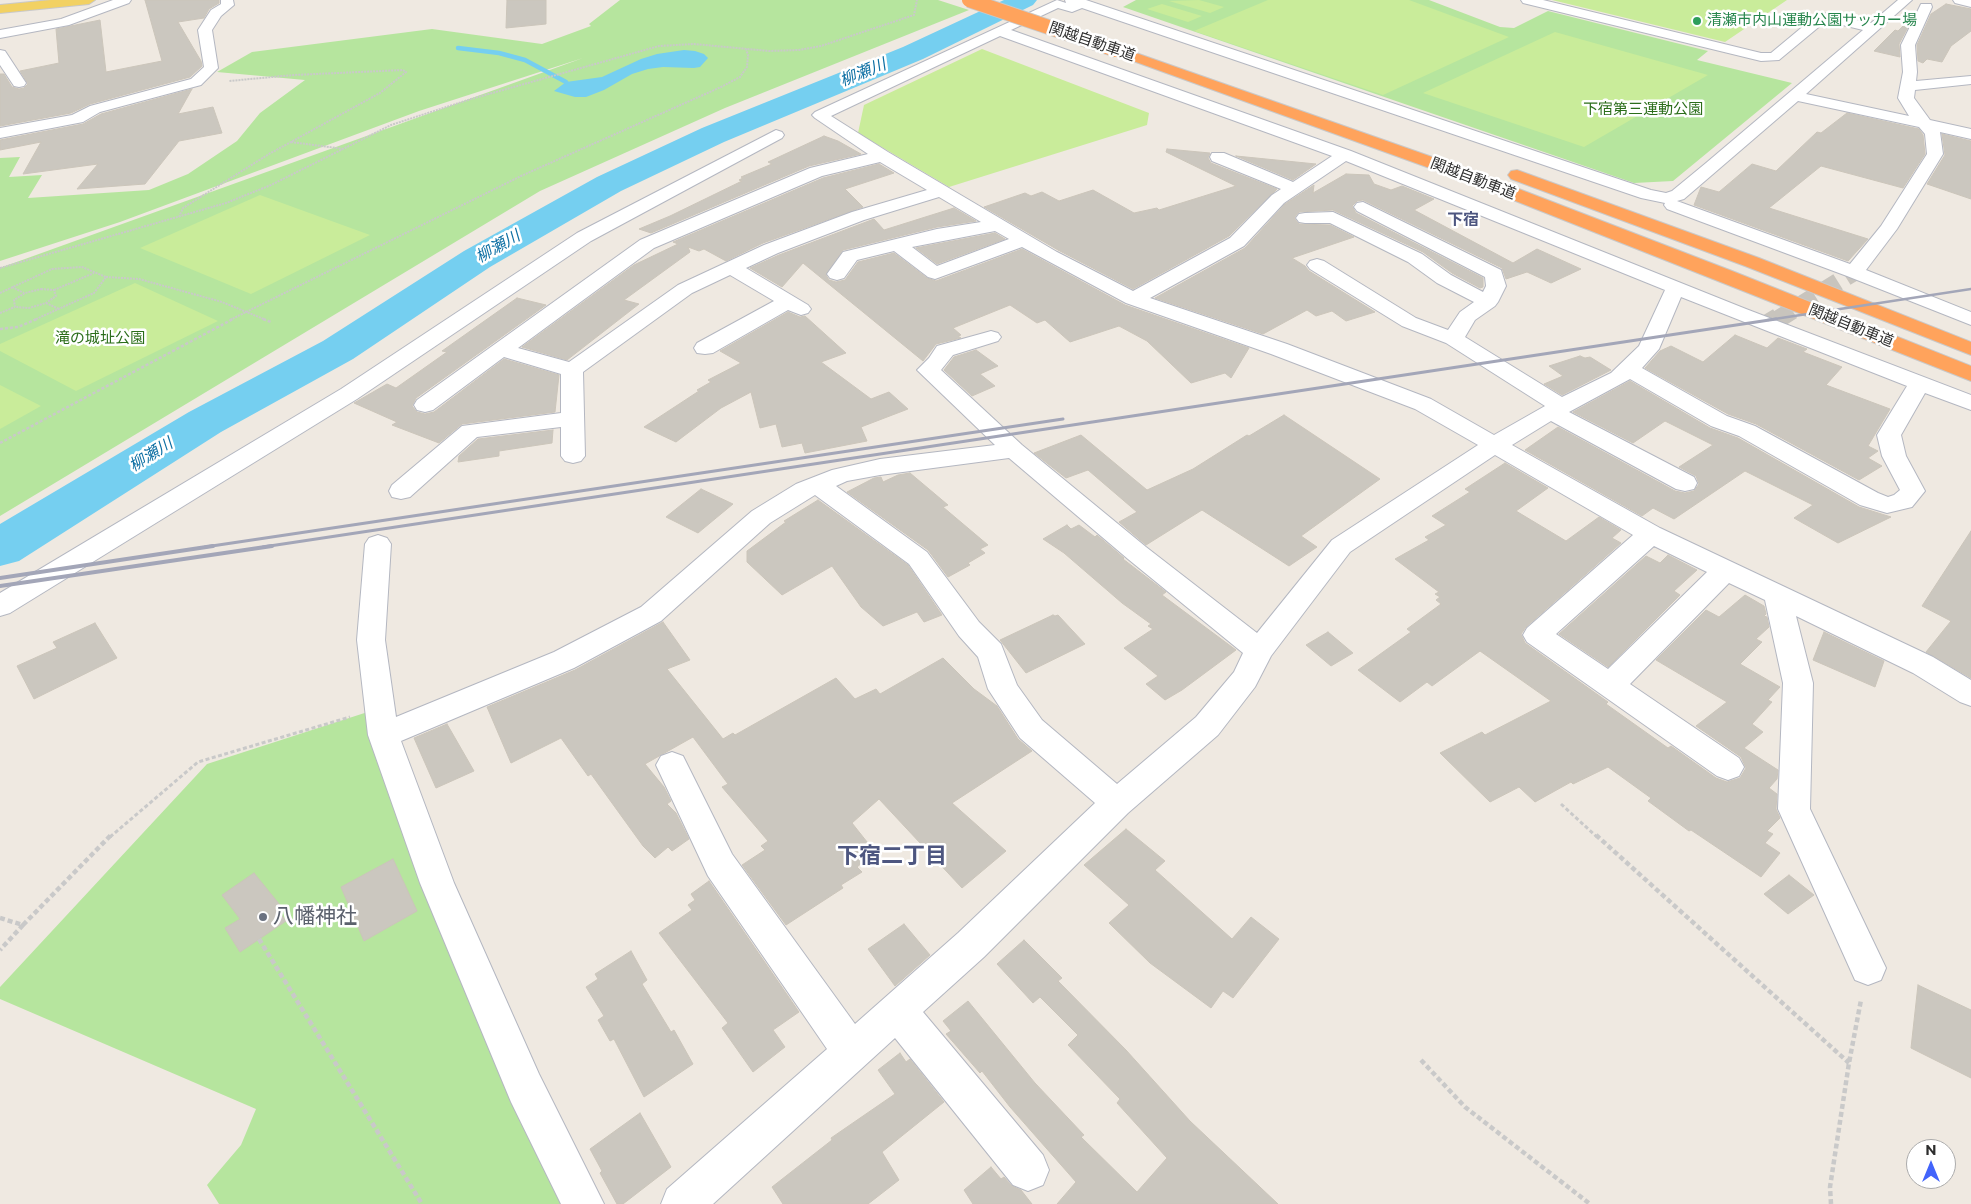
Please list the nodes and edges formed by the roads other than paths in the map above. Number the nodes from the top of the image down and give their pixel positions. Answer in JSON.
{"nodes":[{"id":1,"x":89,"y":0,"type":"edge"},
{"id":2,"x":124,"y":0,"type":"edge"},
{"id":3,"x":227,"y":0,"type":"edge"},
{"id":4,"x":969,"y":0,"type":"edge"},
{"id":5,"x":1527,"y":0,"type":"edge"},
{"id":6,"x":1959,"y":0,"type":"edge"},
{"id":7,"x":1075,"y":1,"type":"edge"},
{"id":8,"x":1905,"y":1,"type":"edge"},
{"id":9,"x":1020,"y":3,"type":"dead end"},
{"id":10,"x":1932,"y":3,"type":"edge"},
{"id":11,"x":1971,"y":3,"type":"edge"},
{"id":12,"x":0,"y":10,"type":"edge"},
{"id":13,"x":1075,"y":22,"type":"dead end"},
{"id":14,"x":1874,"y":28,"type":"junction"},
{"id":15,"x":1000,"y":31,"type":"junction"},
{"id":16,"x":0,"y":34,"type":"edge"},
{"id":17,"x":1130,"y":40,"type":"dead end"},
{"id":18,"x":0,"y":54,"type":"edge"},
{"id":19,"x":1971,"y":80,"type":"edge"},
{"id":20,"x":19,"y":83,"type":"dead end"},
{"id":21,"x":1260,"y":84,"type":"dead end"},
{"id":22,"x":1909,"y":86,"type":"junction"},
{"id":23,"x":1796,"y":96,"type":"junction"},
{"id":24,"x":1923,"y":123,"type":"junction"},
{"id":25,"x":0,"y":133,"type":"edge"},
{"id":26,"x":1971,"y":134,"type":"edge"},
{"id":27,"x":776,"y":135,"type":"dead end"},
{"id":28,"x":1345,"y":155,"type":"junction"},
{"id":29,"x":882,"y":156,"type":"junction"},
{"id":30,"x":1218,"y":156,"type":"dead end"},
{"id":31,"x":1506,"y":170,"type":"dead end"},
{"id":32,"x":1293,"y":188,"type":"junction"},
{"id":33,"x":940,"y":190,"type":"junction"},
{"id":34,"x":1673,"y":205,"type":"dead end"},
{"id":35,"x":1363,"y":207,"type":"dead end"},
{"id":36,"x":1304,"y":218,"type":"dead end"},
{"id":37,"x":998,"y":225,"type":"junction"},
{"id":38,"x":1024,"y":240,"type":"junction"},
{"id":39,"x":899,"y":246,"type":"junction"},
{"id":40,"x":1317,"y":265,"type":"dead end"},
{"id":41,"x":732,"y":268,"type":"junction"},
{"id":42,"x":1854,"y":272,"type":"junction"},
{"id":43,"x":838,"y":274,"type":"dead end"},
{"id":44,"x":1676,"y":287,"type":"junction"},
{"id":45,"x":1133,"y":298,"type":"junction"},
{"id":46,"x":1488,"y":302,"type":"junction"},
{"id":47,"x":1971,"y":319,"type":"edge"},
{"id":48,"x":991,"y":337,"type":"dead end"},
{"id":49,"x":1453,"y":339,"type":"junction"},
{"id":50,"x":705,"y":348,"type":"dead end"},
{"id":51,"x":1971,"y":349,"type":"edge"},
{"id":52,"x":502,"y":350,"type":"junction"},
{"id":53,"x":572,"y":370,"type":"junction"},
{"id":54,"x":1628,"y":370,"type":"junction"},
{"id":55,"x":1971,"y":374,"type":"edge"},
{"id":56,"x":1920,"y":382,"type":"junction"},
{"id":57,"x":1971,"y":403,"type":"edge"},
{"id":58,"x":425,"y":405,"type":"dead end"},
{"id":59,"x":1556,"y":410,"type":"junction"},
{"id":60,"x":572,"y":419,"type":"junction"},
{"id":61,"x":1494,"y":445,"type":"junction"},
{"id":62,"x":1014,"y":450,"type":"junction"},
{"id":63,"x":573,"y":456,"type":"dead end"},
{"id":64,"x":1685,"y":483,"type":"dead end"},
{"id":65,"x":817,"y":485,"type":"junction"},
{"id":66,"x":401,"y":491,"type":"dead end"},
{"id":67,"x":1651,"y":534,"type":"junction"},
{"id":68,"x":378,"y":544,"type":"dead end"},
{"id":69,"x":1726,"y":570,"type":"junction"},
{"id":70,"x":1777,"y":595,"type":"junction"},
{"id":71,"x":0,"y":606,"type":"edge"},
{"id":72,"x":1260,"y":650,"type":"junction"},
{"id":73,"x":1610,"y":685,"type":"junction"},
{"id":74,"x":1971,"y":694,"type":"edge"},
{"id":75,"x":381,"y":722,"type":"junction"},
{"id":76,"x":672,"y":765,"type":"dead end"},
{"id":77,"x":1728,"y":766,"type":"dead end"},
{"id":78,"x":1117,"y":803,"type":"junction"},
{"id":79,"x":1868,"y":968,"type":"road end"},
{"id":80,"x":898,"y":1010,"type":"junction"},
{"id":81,"x":851,"y":1051,"type":"junction"},
{"id":82,"x":1028,"y":1170,"type":"dead end"},
{"id":83,"x":583,"y":1204,"type":"edge"},
{"id":84,"x":682,"y":1204,"type":"edge"}],
"edges":[{"from":1,"to":12,"type":"main road"},
{"from":2,"to":16,"type":"street"},
{"from":3,"to":25,"type":"street"},
{"from":4,"to":55,"type":"highway","name":"関越自動車道","bridge":true},
{"from":5,"to":14,"type":"street"},
{"from":6,"to":11,"type":"street"},
{"from":7,"to":15,"type":"street"},
{"from":7,"to":23,"type":"street"},
{"from":8,"to":10,"type":"street"},
{"from":8,"to":14,"type":"street"},
{"from":9,"to":13,"type":"highway","name":"関越自動車道"},
{"from":10,"to":22,"type":"street"},
{"from":14,"to":23,"type":"street"},
{"from":15,"to":28,"type":"street"},
{"from":15,"to":29,"type":"street"},
{"from":17,"to":21,"type":"highway","name":"関越自動車道"},
{"from":18,"to":20,"type":"street"},
{"from":19,"to":22,"type":"street"},
{"from":22,"to":24,"type":"street"},
{"from":23,"to":24,"type":"street"},
{"from":24,"to":26,"type":"street"},
{"from":24,"to":42,"type":"street"},
{"from":27,"to":71,"type":"street"},
{"from":28,"to":32,"type":"street"},
{"from":28,"to":44,"type":"street"},
{"from":29,"to":33,"type":"street"},
{"from":29,"to":52,"type":"street"},
{"from":30,"to":32,"type":"street"},
{"from":31,"to":51,"type":"highway","name":"関越自動車道"},
{"from":32,"to":45,"type":"street"},
{"from":33,"to":37,"type":"street"},
{"from":33,"to":41,"type":"street"},
{"from":34,"to":42,"type":"street"},
{"from":35,"to":46,"type":"street"},
{"from":36,"to":46,"type":"street"},
{"from":37,"to":38,"type":"street"},
{"from":37,"to":39,"type":"street"},
{"from":38,"to":39,"type":"street"},
{"from":38,"to":45,"type":"street"},
{"from":39,"to":43,"type":"street"},
{"from":40,"to":49,"type":"street"},
{"from":41,"to":50,"type":"street"},
{"from":41,"to":53,"type":"street"},
{"from":42,"to":47,"type":"street"},
{"from":44,"to":54,"type":"street"},
{"from":44,"to":56,"type":"street"},
{"from":45,"to":61,"type":"street"},
{"from":46,"to":49,"type":"street"},
{"from":48,"to":62,"type":"street"},
{"from":49,"to":59,"type":"street"},
{"from":52,"to":53,"type":"street"},
{"from":52,"to":58,"type":"street"},
{"from":53,"to":60,"type":"street"},
{"from":54,"to":56,"type":"street"},
{"from":54,"to":59,"type":"street"},
{"from":56,"to":57,"type":"street"},
{"from":59,"to":61,"type":"street"},
{"from":59,"to":64,"type":"street"},
{"from":60,"to":63,"type":"street"},
{"from":60,"to":66,"type":"street"},
{"from":61,"to":67,"type":"street"},
{"from":61,"to":72,"type":"street"},
{"from":62,"to":65,"type":"street"},
{"from":62,"to":72,"type":"street"},
{"from":65,"to":75,"type":"street"},
{"from":65,"to":78,"type":"street"},
{"from":67,"to":69,"type":"street"},
{"from":67,"to":73,"type":"street"},
{"from":68,"to":75,"type":"street"},
{"from":69,"to":70,"type":"street"},
{"from":69,"to":73,"type":"street"},
{"from":70,"to":74,"type":"street"},
{"from":70,"to":79,"type":"street"},
{"from":72,"to":78,"type":"street"},
{"from":73,"to":77,"type":"street"},
{"from":75,"to":83,"type":"street"},
{"from":76,"to":81,"type":"street"},
{"from":78,"to":80,"type":"street"},
{"from":80,"to":81,"type":"street"},
{"from":80,"to":82,"type":"street"},
{"from":81,"to":84,"type":"street"}]}
